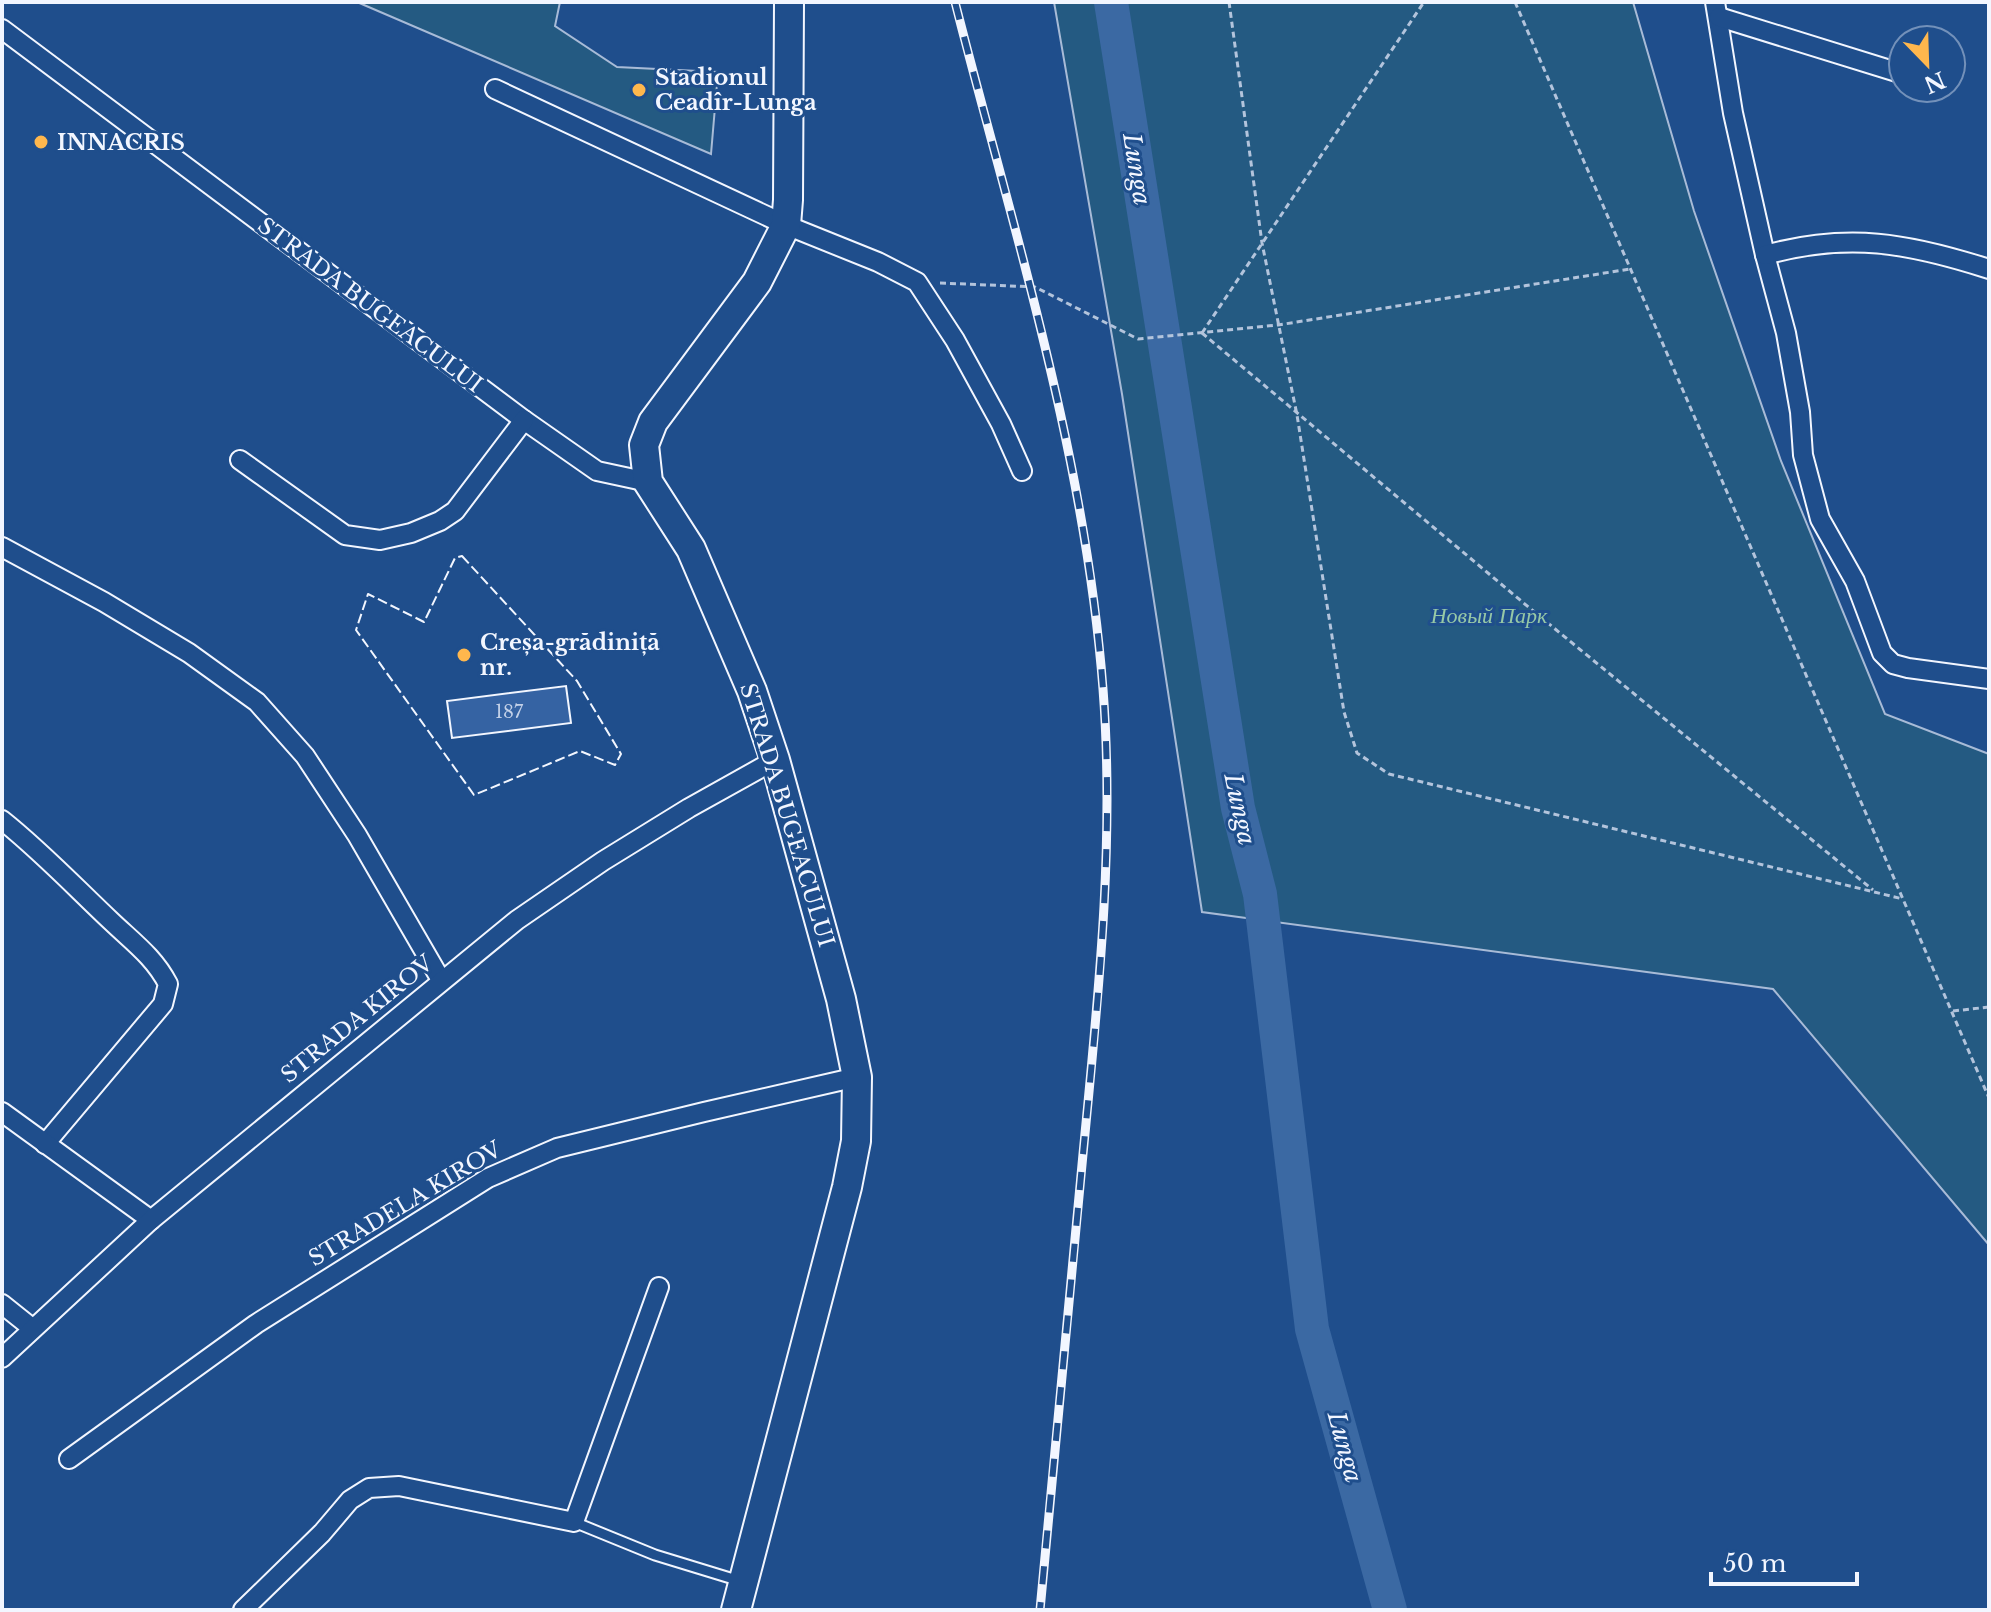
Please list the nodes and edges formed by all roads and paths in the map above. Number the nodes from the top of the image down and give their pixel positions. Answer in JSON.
{"nodes":[{"id":1,"x":789,"y":2,"type":"edge"},
{"id":2,"x":1229,"y":2,"type":"edge"},
{"id":3,"x":1424,"y":2,"type":"edge"},
{"id":4,"x":1515,"y":2,"type":"edge"},
{"id":5,"x":1717,"y":9,"type":"edge"},
{"id":6,"x":2,"y":29,"type":"edge"},
{"id":7,"x":1887,"y":68,"type":"edge"},
{"id":8,"x":495,"y":89,"type":"dead end"},
{"id":9,"x":786,"y":225,"type":"junction"},
{"id":10,"x":1262,"y":243,"type":"junction"},
{"id":11,"x":1765,"y":255,"type":"junction"},
{"id":12,"x":1630,"y":269,"type":"junction"},
{"id":13,"x":1989,"y":269,"type":"edge"},
{"id":14,"x":917,"y":282,"type":"junction"},
{"id":15,"x":1278,"y":325,"type":"junction"},
{"id":16,"x":1202,"y":333,"type":"junction"},
{"id":17,"x":1297,"y":415,"type":"junction"},
{"id":18,"x":524,"y":420,"type":"junction"},
{"id":19,"x":240,"y":460,"type":"dead end"},
{"id":20,"x":1022,"y":471,"type":"dead end"},
{"id":21,"x":648,"y":482,"type":"junction"},
{"id":22,"x":2,"y":547,"type":"edge"},
{"id":23,"x":1989,"y":679,"type":"edge"},
{"id":24,"x":775,"y":760,"type":"junction"},
{"id":25,"x":2,"y":820,"type":"edge"},
{"id":26,"x":1876,"y":892,"type":"junction"},
{"id":27,"x":1903,"y":899,"type":"junction"},
{"id":28,"x":441,"y":980,"type":"junction"},
{"id":29,"x":1989,"y":1007,"type":"edge"},
{"id":30,"x":1952,"y":1011,"type":"junction"},
{"id":31,"x":857,"y":1077,"type":"junction"},
{"id":32,"x":1989,"y":1098,"type":"edge"},
{"id":33,"x":2,"y":1112,"type":"edge"},
{"id":34,"x":45,"y":1144,"type":"junction"},
{"id":35,"x":151,"y":1220,"type":"junction"},
{"id":36,"x":659,"y":1287,"type":"dead end"},
{"id":37,"x":2,"y":1304,"type":"edge"},
{"id":38,"x":32,"y":1328,"type":"junction"},
{"id":39,"x":2,"y":1358,"type":"edge"},
{"id":40,"x":69,"y":1459,"type":"dead end"},
{"id":41,"x":574,"y":1522,"type":"junction"},
{"id":42,"x":743,"y":1582,"type":"junction"},
{"id":43,"x":243,"y":1610,"type":"edge"},
{"id":44,"x":736,"y":1610,"type":"edge"}],
"edges":[{"from":1,"to":9,"type":"main road"},
{"from":2,"to":10,"type":"path"},
{"from":3,"to":10,"type":"path"},
{"from":4,"to":12,"type":"path"},
{"from":5,"to":7,"type":"street"},
{"from":5,"to":11,"type":"street"},
{"from":6,"to":18,"type":"street","name":"STRADA BUGEACULUI"},
{"from":8,"to":9,"type":"street"},
{"from":9,"to":14,"type":"street"},
{"from":9,"to":21,"type":"main road"},
{"from":10,"to":15,"type":"path"},
{"from":10,"to":16,"type":"path"},
{"from":11,"to":13,"type":"street"},
{"from":11,"to":23,"type":"street"},
{"from":12,"to":15,"type":"path"},
{"from":12,"to":27,"type":"path"},
{"from":14,"to":16,"type":"path"},
{"from":14,"to":20,"type":"street"},
{"from":15,"to":16,"type":"path"},
{"from":15,"to":17,"type":"path"},
{"from":16,"to":17,"type":"path"},
{"from":17,"to":26,"type":"path"},
{"from":17,"to":26,"type":"path"},
{"from":18,"to":19,"type":"street"},
{"from":18,"to":21,"type":"street","name":"STRADA BUGEACULUI"},
{"from":21,"to":24,"type":"main road","name":"STRADA BUGEACULUI"},
{"from":22,"to":28,"type":"street"},
{"from":24,"to":28,"type":"street","name":"STRADA KIROV"},
{"from":24,"to":31,"type":"main road","name":"STRADA BUGEACULUI"},
{"from":25,"to":34,"type":"street"},
{"from":26,"to":27,"type":"path"},
{"from":27,"to":30,"type":"path"},
{"from":28,"to":35,"type":"street","name":"STRADA KIROV"},
{"from":29,"to":30,"type":"path"},
{"from":30,"to":32,"type":"path"},
{"from":31,"to":40,"type":"street","name":"STRADELA KIROV"},
{"from":31,"to":42,"type":"main road","name":"STRADA BUGEACULUI"},
{"from":33,"to":34,"type":"street"},
{"from":34,"to":35,"type":"street"},
{"from":35,"to":38,"type":"street","name":"STRADA KIROV"},
{"from":36,"to":41,"type":"street"},
{"from":37,"to":38,"type":"street"},
{"from":38,"to":39,"type":"street","name":"STRADA KIROV"},
{"from":41,"to":42,"type":"lane"},
{"from":41,"to":43,"type":"street"},
{"from":42,"to":44,"type":"main road","name":"STRADA BUGEACULUI"}]}
